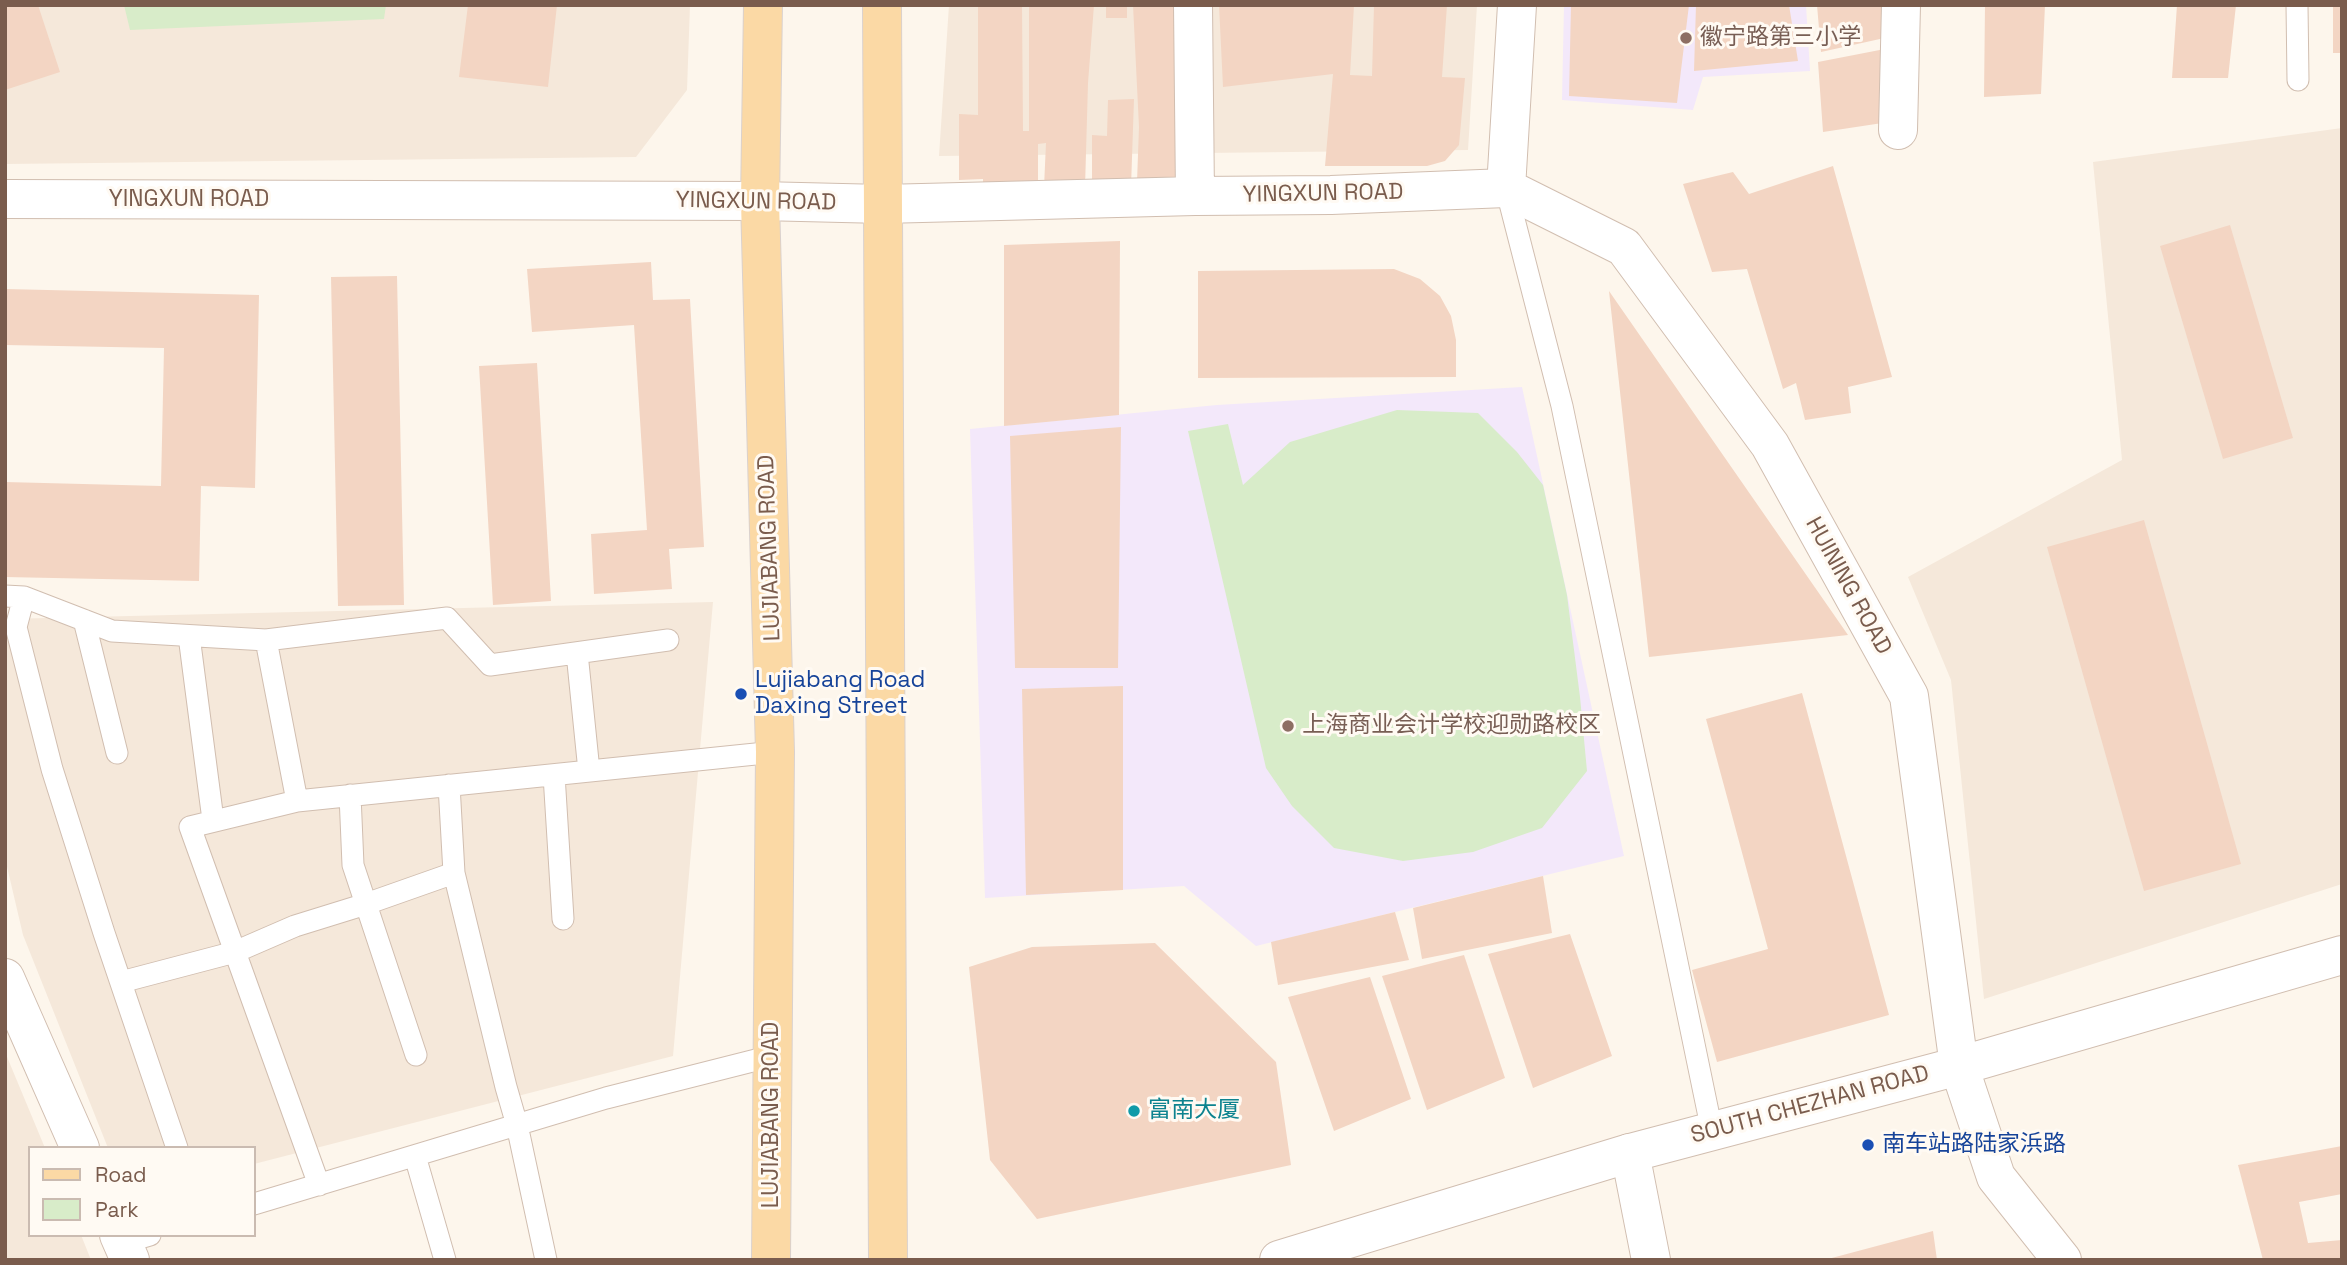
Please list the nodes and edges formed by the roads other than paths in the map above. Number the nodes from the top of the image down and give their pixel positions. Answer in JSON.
{"nodes":[{"id":1,"x":763,"y":5,"type":"edge"},
{"id":2,"x":882,"y":5,"type":"edge"},
{"id":3,"x":1193,"y":5,"type":"edge"},
{"id":4,"x":1517,"y":5,"type":"edge"},
{"id":5,"x":1901,"y":5,"type":"edge"},
{"id":6,"x":2297,"y":5,"type":"edge"},
{"id":7,"x":2298,"y":80,"type":"dead end"},
{"id":8,"x":1898,"y":130,"type":"dead end"},
{"id":9,"x":1506,"y":188,"type":"junction"},
{"id":10,"x":1195,"y":196,"type":"junction"},
{"id":11,"x":5,"y":199,"type":"edge"},
{"id":12,"x":760,"y":201,"type":"junction"},
{"id":13,"x":883,"y":204,"type":"junction"},
{"id":14,"x":14,"y":597,"type":"edge"},
{"id":15,"x":84,"y":620,"type":"junction"},
{"id":16,"x":189,"y":636,"type":"junction"},
{"id":17,"x":266,"y":640,"type":"junction"},
{"id":18,"x":668,"y":640,"type":"dead end"},
{"id":19,"x":577,"y":653,"type":"junction"},
{"id":20,"x":775,"y":752,"type":"junction"},
{"id":21,"x":117,"y":753,"type":"dead end"},
{"id":22,"x":589,"y":771,"type":"junction"},
{"id":23,"x":554,"y":775,"type":"junction"},
{"id":24,"x":449,"y":785,"type":"junction"},
{"id":25,"x":350,"y":795,"type":"junction"},
{"id":26,"x":297,"y":801,"type":"junction"},
{"id":27,"x":213,"y":820,"type":"junction"},
{"id":28,"x":454,"y":873,"type":"junction"},
{"id":29,"x":366,"y":904,"type":"junction"},
{"id":30,"x":563,"y":919,"type":"dead end"},
{"id":31,"x":235,"y":953,"type":"junction"},
{"id":32,"x":2342,"y":955,"type":"edge"},
{"id":33,"x":5,"y":978,"type":"edge"},
{"id":34,"x":121,"y":982,"type":"junction"},
{"id":35,"x":416,"y":1055,"type":"dead end"},
{"id":36,"x":772,"y":1056,"type":"junction"},
{"id":37,"x":1959,"y":1066,"type":"junction"},
{"id":38,"x":517,"y":1125,"type":"junction"},
{"id":39,"x":1712,"y":1131,"type":"junction"},
{"id":40,"x":79,"y":1146,"type":"edge"},
{"id":41,"x":176,"y":1146,"type":"edge"},
{"id":42,"x":1630,"y":1153,"type":"junction"},
{"id":43,"x":415,"y":1156,"type":"junction"},
{"id":44,"x":319,"y":1185,"type":"junction"},
{"id":45,"x":256,"y":1203,"type":"edge"},
{"id":46,"x":445,"y":1260,"type":"edge"},
{"id":47,"x":546,"y":1260,"type":"edge"},
{"id":48,"x":771,"y":1260,"type":"edge"},
{"id":49,"x":888,"y":1260,"type":"edge"},
{"id":50,"x":1279,"y":1260,"type":"edge"},
{"id":51,"x":1651,"y":1260,"type":"edge"},
{"id":52,"x":2062,"y":1260,"type":"edge"}],
"edges":[{"from":1,"to":12,"type":"main road","name":"LUJIABANG ROAD"},
{"from":2,"to":13,"type":"main road"},
{"from":3,"to":10,"type":"street"},
{"from":4,"to":9,"type":"street"},
{"from":5,"to":8,"type":"street"},
{"from":6,"to":7,"type":"lane"},
{"from":9,"to":10,"type":"street","name":"YINGXUN ROAD"},
{"from":9,"to":37,"type":"street","name":"HUINING ROAD"},
{"from":9,"to":39,"type":"lane"},
{"from":10,"to":13,"type":"street","name":"YINGXUN ROAD"},
{"from":11,"to":12,"type":"street","name":"YINGXUN ROAD"},
{"from":12,"to":13,"type":"street","name":"YINGXUN ROAD"},
{"from":12,"to":20,"type":"main road","name":"LUJIABANG ROAD"},
{"from":13,"to":49,"type":"main road"},
{"from":14,"to":15,"type":"lane"},
{"from":14,"to":34,"type":"lane"},
{"from":15,"to":16,"type":"lane"},
{"from":15,"to":21,"type":"lane"},
{"from":16,"to":17,"type":"lane"},
{"from":16,"to":27,"type":"lane"},
{"from":17,"to":19,"type":"lane"},
{"from":17,"to":26,"type":"lane"},
{"from":18,"to":19,"type":"lane"},
{"from":19,"to":22,"type":"lane"},
{"from":20,"to":22,"type":"lane"},
{"from":20,"to":36,"type":"main road","name":"LUJIABANG ROAD"},
{"from":22,"to":23,"type":"lane"},
{"from":23,"to":24,"type":"lane"},
{"from":23,"to":30,"type":"lane"},
{"from":24,"to":25,"type":"lane"},
{"from":24,"to":28,"type":"lane"},
{"from":25,"to":26,"type":"lane"},
{"from":25,"to":29,"type":"lane"},
{"from":26,"to":27,"type":"lane"},
{"from":27,"to":31,"type":"lane"},
{"from":28,"to":29,"type":"lane"},
{"from":28,"to":38,"type":"lane"},
{"from":29,"to":31,"type":"lane"},
{"from":29,"to":35,"type":"lane"},
{"from":31,"to":34,"type":"lane"},
{"from":31,"to":44,"type":"lane"},
{"from":32,"to":37,"type":"street","name":"SOUTH CHEZHAN ROAD"},
{"from":33,"to":40,"type":"street"},
{"from":34,"to":41,"type":"lane"},
{"from":36,"to":38,"type":"lane"},
{"from":36,"to":48,"type":"main road","name":"LUJIABANG ROAD"},
{"from":37,"to":39,"type":"street","name":"SOUTH CHEZHAN ROAD"},
{"from":37,"to":52,"type":"street","name":"HUINING ROAD"},
{"from":38,"to":43,"type":"lane"},
{"from":38,"to":47,"type":"lane"},
{"from":39,"to":42,"type":"street","name":"SOUTH CHEZHAN ROAD"},
{"from":42,"to":50,"type":"street","name":"SOUTH CHEZHAN ROAD"},
{"from":42,"to":51,"type":"street"},
{"from":43,"to":44,"type":"lane"},
{"from":43,"to":46,"type":"lane"},
{"from":44,"to":45,"type":"lane"}]}
